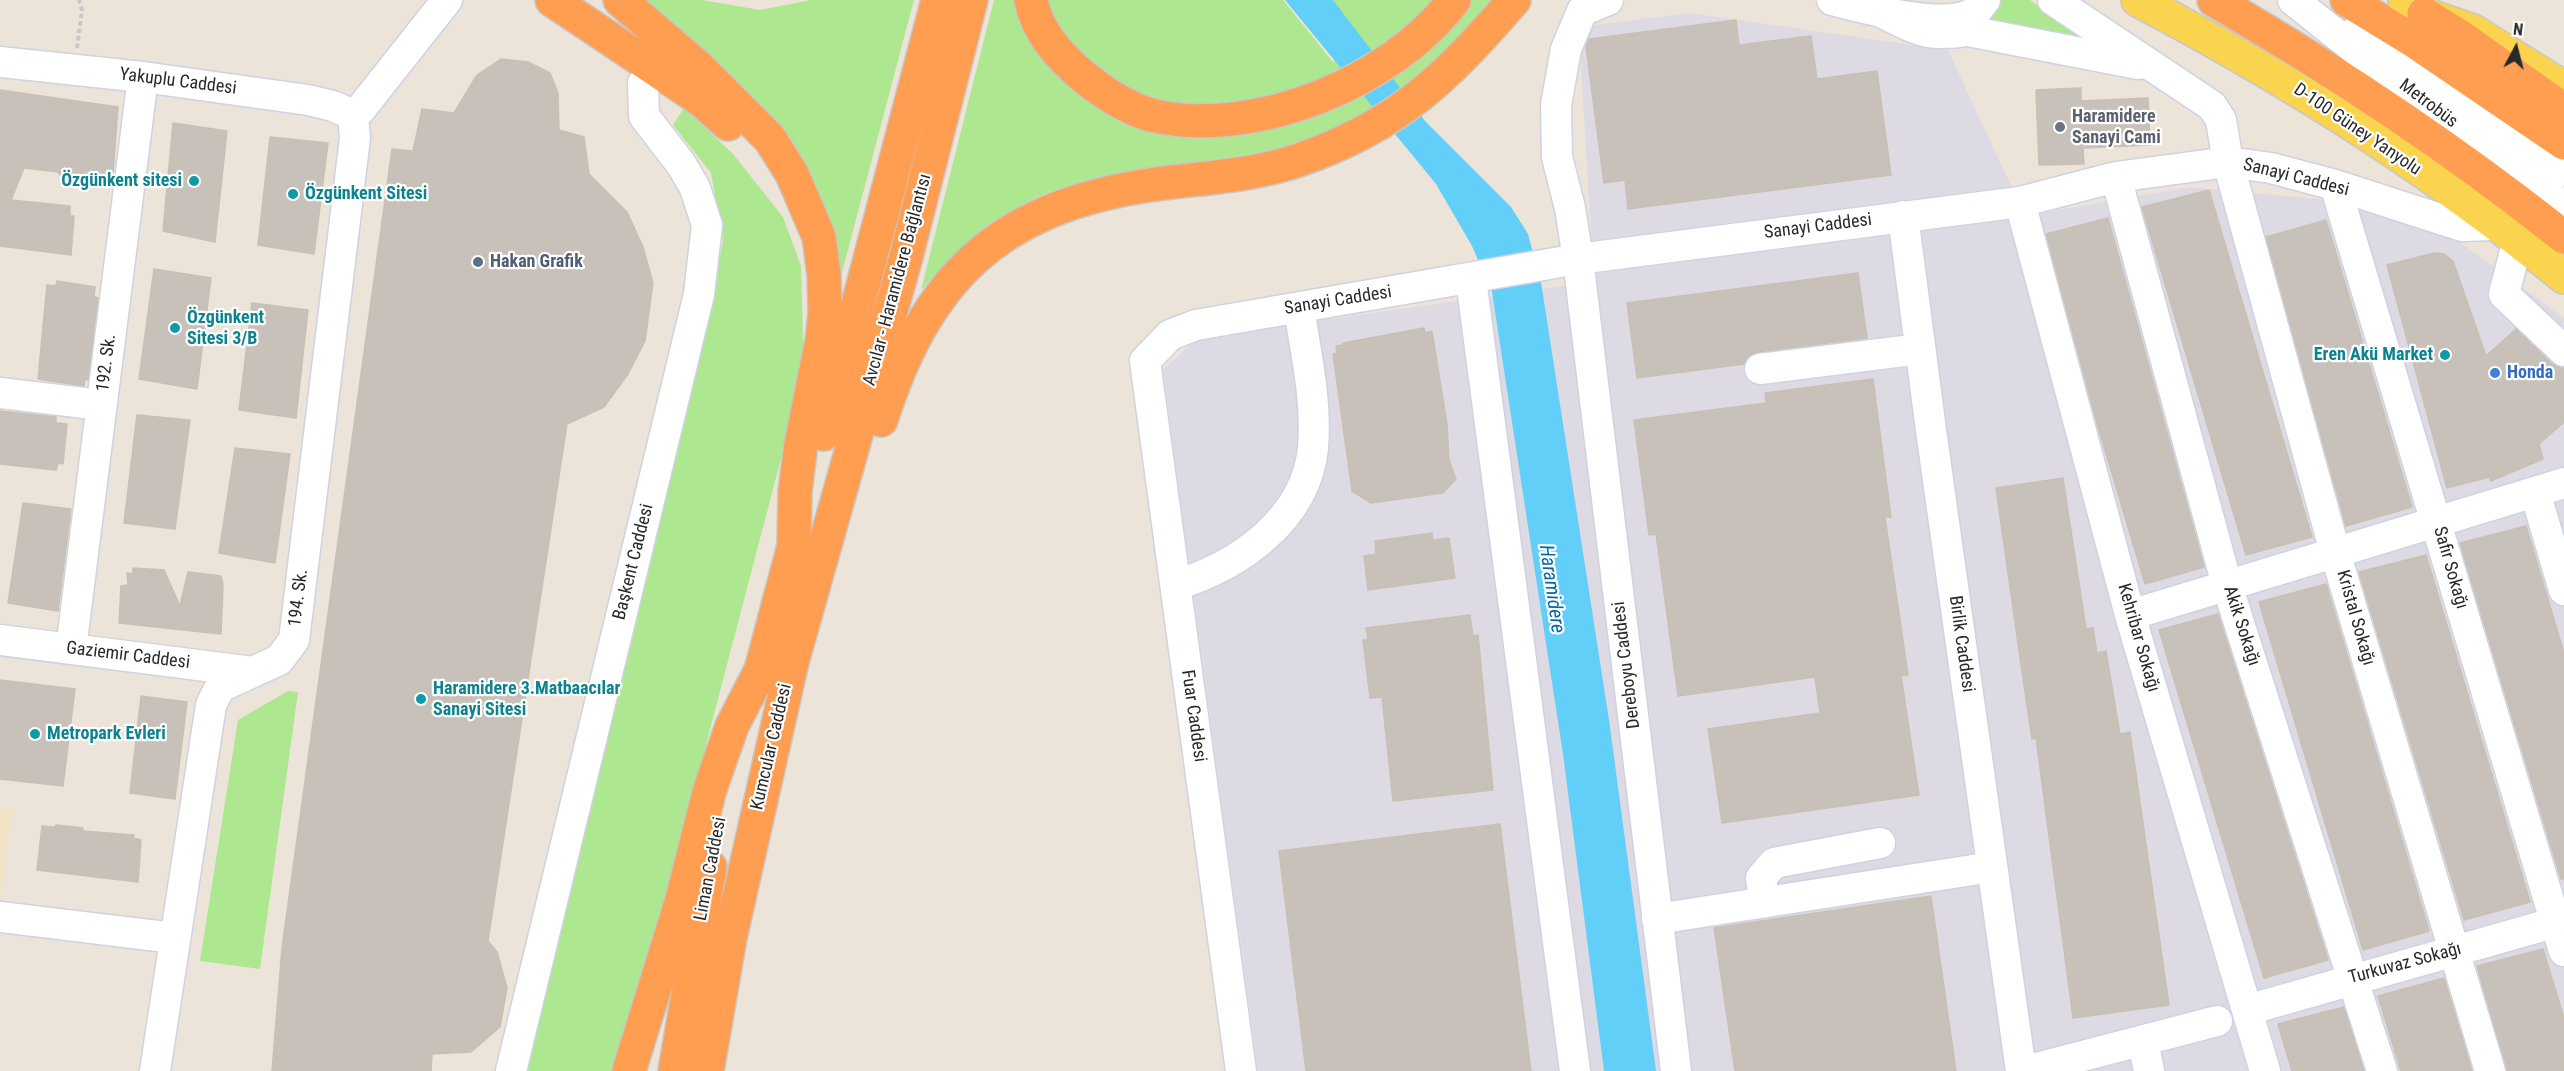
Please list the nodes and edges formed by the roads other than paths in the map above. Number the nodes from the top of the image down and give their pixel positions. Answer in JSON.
{"nodes":[{"id":1,"x":552,"y":0,"type":"edge"},
{"id":2,"x":620,"y":0,"type":"edge"},
{"id":3,"x":938,"y":0,"type":"edge"},
{"id":4,"x":971,"y":0,"type":"edge"},
{"id":5,"x":1031,"y":0,"type":"edge"},
{"id":6,"x":1454,"y":0,"type":"edge"},
{"id":7,"x":1514,"y":0,"type":"edge"},
{"id":8,"x":1608,"y":0,"type":"edge"},
{"id":9,"x":1832,"y":0,"type":"edge"},
{"id":10,"x":1985,"y":0,"type":"edge"},
{"id":11,"x":2053,"y":0,"type":"edge"},
{"id":12,"x":2138,"y":0,"type":"edge"},
{"id":13,"x":2214,"y":0,"type":"edge"},
{"id":14,"x":2294,"y":0,"type":"edge"},
{"id":15,"x":2347,"y":0,"type":"edge"},
{"id":16,"x":449,"y":3,"type":"edge"},
{"id":17,"x":2413,"y":4,"type":"edge"},
{"id":18,"x":1883,"y":6,"type":"edge"},
{"id":19,"x":0,"y":62,"type":"edge"},
{"id":20,"x":2150,"y":66,"type":"junction"},
{"id":21,"x":655,"y":69,"type":"junction"},
{"id":22,"x":142,"y":77,"type":"junction"},
{"id":23,"x":2564,"y":88,"type":"edge"},
{"id":24,"x":2564,"y":110,"type":"edge"},
{"id":25,"x":353,"y":115,"type":"junction"},
{"id":26,"x":2564,"y":143,"type":"edge"},
{"id":27,"x":2228,"y":162,"type":"junction"},
{"id":28,"x":2564,"y":171,"type":"edge"},
{"id":29,"x":2116,"y":177,"type":"junction"},
{"id":30,"x":2335,"y":185,"type":"junction"},
{"id":31,"x":2020,"y":202,"type":"junction"},
{"id":32,"x":2564,"y":206,"type":"edge"},
{"id":33,"x":1903,"y":216,"type":"junction"},
{"id":34,"x":2508,"y":232,"type":"junction"},
{"id":35,"x":819,"y":237,"type":"junction"},
{"id":36,"x":2564,"y":237,"type":"edge"},
{"id":37,"x":1578,"y":259,"type":"junction"},
{"id":38,"x":2564,"y":277,"type":"edge"},
{"id":39,"x":1472,"y":279,"type":"junction"},
{"id":40,"x":1299,"y":308,"type":"junction"},
{"id":41,"x":1920,"y":349,"type":"junction"},
{"id":42,"x":2564,"y":351,"type":"edge"},
{"id":43,"x":1145,"y":362,"type":"joint"},
{"id":44,"x":1760,"y":369,"type":"dead end"},
{"id":45,"x":0,"y":393,"type":"edge"},
{"id":46,"x":101,"y":405,"type":"junction"},
{"id":47,"x":2564,"y":483,"type":"edge"},
{"id":48,"x":2535,"y":492,"type":"junction"},
{"id":49,"x":2437,"y":522,"type":"junction"},
{"id":50,"x":808,"y":552,"type":"junction"},
{"id":51,"x":2336,"y":552,"type":"junction"},
{"id":52,"x":1176,"y":585,"type":"junction"},
{"id":53,"x":2227,"y":585,"type":"junction"},
{"id":54,"x":2564,"y":590,"type":"edge"},
{"id":55,"x":2130,"y":615,"type":"junction"},
{"id":56,"x":0,"y":640,"type":"edge"},
{"id":57,"x":71,"y":649,"type":"junction"},
{"id":58,"x":761,"y":670,"type":"junction"},
{"id":59,"x":255,"y":673,"type":"junction"},
{"id":60,"x":1880,"y":843,"type":"dead end"},
{"id":61,"x":1992,"y":867,"type":"junction"},
{"id":62,"x":1764,"y":902,"type":"junction"},
{"id":63,"x":0,"y":917,"type":"edge"},
{"id":64,"x":1658,"y":919,"type":"junction"},
{"id":65,"x":2560,"y":921,"type":"edge"},
{"id":66,"x":174,"y":938,"type":"junction"},
{"id":67,"x":730,"y":938,"type":"junction"},
{"id":68,"x":2454,"y":951,"type":"junction"},
{"id":69,"x":2564,"y":951,"type":"edge"},
{"id":70,"x":2354,"y":978,"type":"junction"},
{"id":71,"x":2247,"y":1010,"type":"junction"},
{"id":72,"x":2217,"y":1021,"type":"dead end"},
{"id":73,"x":2143,"y":1041,"type":"junction"},
{"id":74,"x":155,"y":1071,"type":"edge"},
{"id":75,"x":511,"y":1071,"type":"edge"},
{"id":76,"x":629,"y":1071,"type":"edge"},
{"id":77,"x":675,"y":1071,"type":"edge"},
{"id":78,"x":707,"y":1071,"type":"edge"},
{"id":79,"x":730,"y":1071,"type":"edge"},
{"id":80,"x":1241,"y":1071,"type":"edge"},
{"id":81,"x":1575,"y":1071,"type":"edge"},
{"id":82,"x":1676,"y":1071,"type":"edge"},
{"id":83,"x":2023,"y":1071,"type":"edge"},
{"id":84,"x":2149,"y":1071,"type":"edge"},
{"id":85,"x":2265,"y":1071,"type":"edge"},
{"id":86,"x":2382,"y":1071,"type":"edge"},
{"id":87,"x":2490,"y":1071,"type":"edge"}],
"edges":[{"from":1,"to":21,"type":"highway"},
{"from":2,"to":35,"type":"highway"},
{"from":3,"to":50,"type":"highway","name":"Avcılar - Haramidere Bağlantısı"},
{"from":4,"to":50,"type":"highway","name":"Avcılar - Haramidere Bağlantısı"},
{"from":5,"to":6,"type":"highway"},
{"from":7,"to":50,"type":"highway"},
{"from":8,"to":37,"type":"street","name":"Dereboyu Caddesi"},
{"from":9,"to":18,"type":"street"},
{"from":10,"to":18,"type":"street"},
{"from":11,"to":20,"type":"street","name":"Kristal Sokağı"},
{"from":12,"to":34,"type":"main road","name":"D-100 Güney Yanyolu"},
{"from":13,"to":36,"type":"highway"},
{"from":14,"to":28,"type":"street","name":"Metrobüs"},
{"from":14,"to":32,"type":"street","name":"Metrobüs"},
{"from":15,"to":26,"type":"highway"},
{"from":16,"to":25,"type":"street"},
{"from":17,"to":23,"type":"main road"},
{"from":17,"to":24,"type":"highway"},
{"from":18,"to":20,"type":"street"},
{"from":19,"to":22,"type":"street","name":"Yakuplu Caddesi"},
{"from":20,"to":27,"type":"street","name":"Kristal Sokağı"},
{"from":21,"to":35,"type":"highway"},
{"from":21,"to":75,"type":"street","name":"Başkent Caddesi"},
{"from":22,"to":25,"type":"street","name":"Yakuplu Caddesi"},
{"from":22,"to":46,"type":"street","name":"192. Sk."},
{"from":25,"to":59,"type":"street","name":"194. Sk."},
{"from":27,"to":29,"type":"street","name":"Sanayi Caddesi"},
{"from":27,"to":30,"type":"street","name":"Sanayi Caddesi"},
{"from":27,"to":51,"type":"street","name":"Kristal Sokağı"},
{"from":29,"to":31,"type":"street","name":"Sanayi Caddesi"},
{"from":29,"to":53,"type":"street","name":"Akik Sokağı"},
{"from":30,"to":34,"type":"street","name":"Sanayi Caddesi"},
{"from":30,"to":49,"type":"street","name":"Safir Sokağı"},
{"from":31,"to":33,"type":"street","name":"Sanayi Caddesi"},
{"from":31,"to":55,"type":"street","name":"Kehribar Sokağı"},
{"from":33,"to":37,"type":"street","name":"Sanayi Caddesi"},
{"from":33,"to":41,"type":"street","name":"Birlik Caddesi"},
{"from":34,"to":38,"type":"main road","name":"D-100 Güney Yanyolu"},
{"from":34,"to":42,"type":"street"},
{"from":35,"to":50,"type":"highway"},
{"from":37,"to":39,"type":"street","name":"Sanayi Caddesi"},
{"from":37,"to":64,"type":"street","name":"Dereboyu Caddesi"},
{"from":39,"to":40,"type":"street","name":"Sanayi Caddesi"},
{"from":39,"to":81,"type":"street"},
{"from":40,"to":43,"type":"street","name":"Sanayi Caddesi"},
{"from":40,"to":52,"type":"street"},
{"from":41,"to":44,"type":"street"},
{"from":41,"to":61,"type":"street","name":"Birlik Caddesi"},
{"from":43,"to":52,"type":"street","name":"Fuar Caddesi"},
{"from":45,"to":46,"type":"street"},
{"from":46,"to":57,"type":"street","name":"192. Sk."},
{"from":47,"to":48,"type":"street"},
{"from":48,"to":49,"type":"street"},
{"from":48,"to":54,"type":"street"},
{"from":49,"to":51,"type":"street"},
{"from":49,"to":65,"type":"street","name":"Safir Sokağı"},
{"from":50,"to":58,"type":"highway"},
{"from":50,"to":67,"type":"highway","name":"Kumcular Caddesi"},
{"from":51,"to":53,"type":"street"},
{"from":51,"to":68,"type":"street","name":"Kristal Sokağı"},
{"from":52,"to":80,"type":"street","name":"Fuar Caddesi"},
{"from":53,"to":55,"type":"street"},
{"from":53,"to":70,"type":"street","name":"Akik Sokağı"},
{"from":55,"to":71,"type":"street","name":"Kehribar Sokağı"},
{"from":56,"to":57,"type":"street","name":"Gaziemir Caddesi"},
{"from":57,"to":59,"type":"street","name":"Gaziemir Caddesi"},
{"from":58,"to":76,"type":"highway"},
{"from":58,"to":77,"type":"highway","name":"Liman Caddesi"},
{"from":59,"to":66,"type":"street","name":"194. Sk."},
{"from":60,"to":62,"type":"street"},
{"from":61,"to":62,"type":"street"},
{"from":61,"to":83,"type":"street","name":"Birlik Caddesi"},
{"from":62,"to":64,"type":"street"},
{"from":63,"to":66,"type":"street"},
{"from":64,"to":82,"type":"street","name":"Dereboyu Caddesi"},
{"from":65,"to":68,"type":"street","name":"Turkuvaz Sokağı"},
{"from":65,"to":69,"type":"street","name":"Safir Sokağı"},
{"from":66,"to":74,"type":"street","name":"194. Sk."},
{"from":67,"to":78,"type":"highway","name":"Liman Caddesi"},
{"from":67,"to":79,"type":"highway"},
{"from":68,"to":70,"type":"street","name":"Turkuvaz Sokağı"},
{"from":68,"to":87,"type":"street","name":"Kristal Sokağı"},
{"from":70,"to":71,"type":"street","name":"Turkuvaz Sokağı"},
{"from":70,"to":86,"type":"street","name":"Akik Sokağı"},
{"from":71,"to":85,"type":"street","name":"Kehribar Sokağı"},
{"from":72,"to":73,"type":"street"},
{"from":73,"to":83,"type":"street"},
{"from":73,"to":84,"type":"street"}]}
